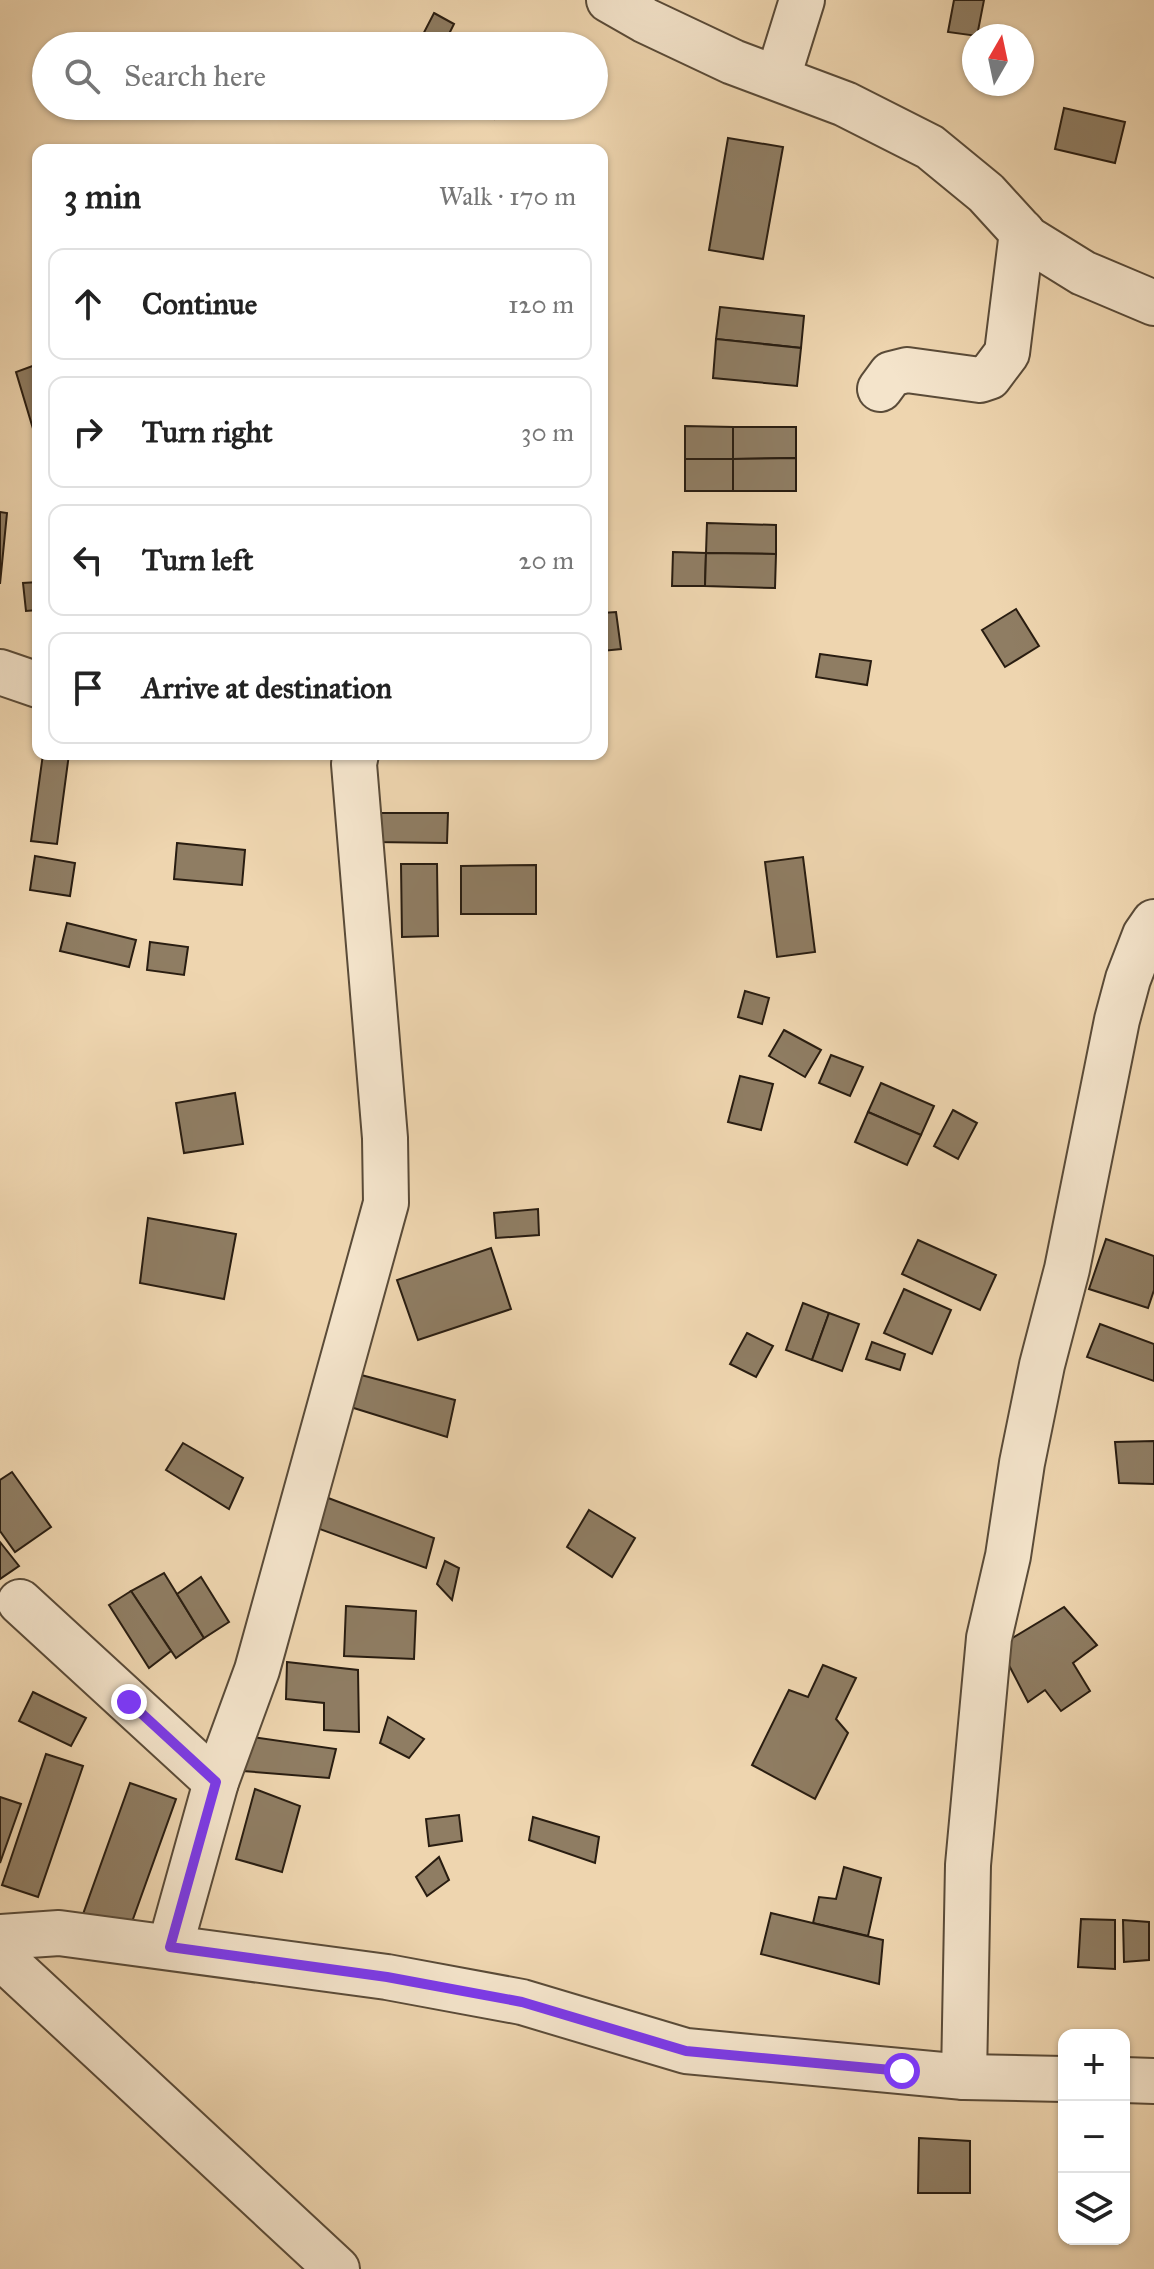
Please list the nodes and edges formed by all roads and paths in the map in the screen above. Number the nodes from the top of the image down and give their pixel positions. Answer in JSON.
{"nodes":[{"id":1,"x":609,"y":0,"type":"edge"},
{"id":2,"x":802,"y":0,"type":"edge"},
{"id":3,"x":778,"y":77,"type":"junction"},
{"id":4,"x":1022,"y":232,"type":"junction"},
{"id":5,"x":1154,"y":303,"type":"edge"},
{"id":6,"x":880,"y":389,"type":"dead end"},
{"id":7,"x":0,"y":672,"type":"edge"},
{"id":8,"x":32,"y":683,"type":"edge"},
{"id":9,"x":355,"y":760,"type":"edge"},
{"id":10,"x":1154,"y":922,"type":"edge"},
{"id":11,"x":20,"y":1602,"type":"dead end"},
{"id":12,"x":216,"y":1782,"type":"junction"},
{"id":13,"x":0,"y":1937,"type":"edge"},
{"id":14,"x":170,"y":1947,"type":"junction"},
{"id":15,"x":0,"y":1956,"type":"edge"},
{"id":16,"x":964,"y":2077,"type":"junction"},
{"id":17,"x":1058,"y":2079,"type":"edge"},
{"id":18,"x":1130,"y":2080,"type":"edge"},
{"id":19,"x":1154,"y":2081,"type":"edge"},
{"id":20,"x":317,"y":2260,"type":"edge"}],
"edges":[{"from":1,"to":3,"type":"street"},
{"from":2,"to":3,"type":"street"},
{"from":3,"to":4,"type":"street"},
{"from":4,"to":5,"type":"street"},
{"from":4,"to":6,"type":"street"},
{"from":7,"to":8,"type":"street"},
{"from":9,"to":12,"type":"street"},
{"from":10,"to":16,"type":"street"},
{"from":11,"to":12,"type":"street"},
{"from":12,"to":14,"type":"street"},
{"from":13,"to":14,"type":"street"},
{"from":14,"to":16,"type":"street"},
{"from":15,"to":20,"type":"street"},
{"from":16,"to":17,"type":"street"},
{"from":18,"to":19,"type":"street"}]}
